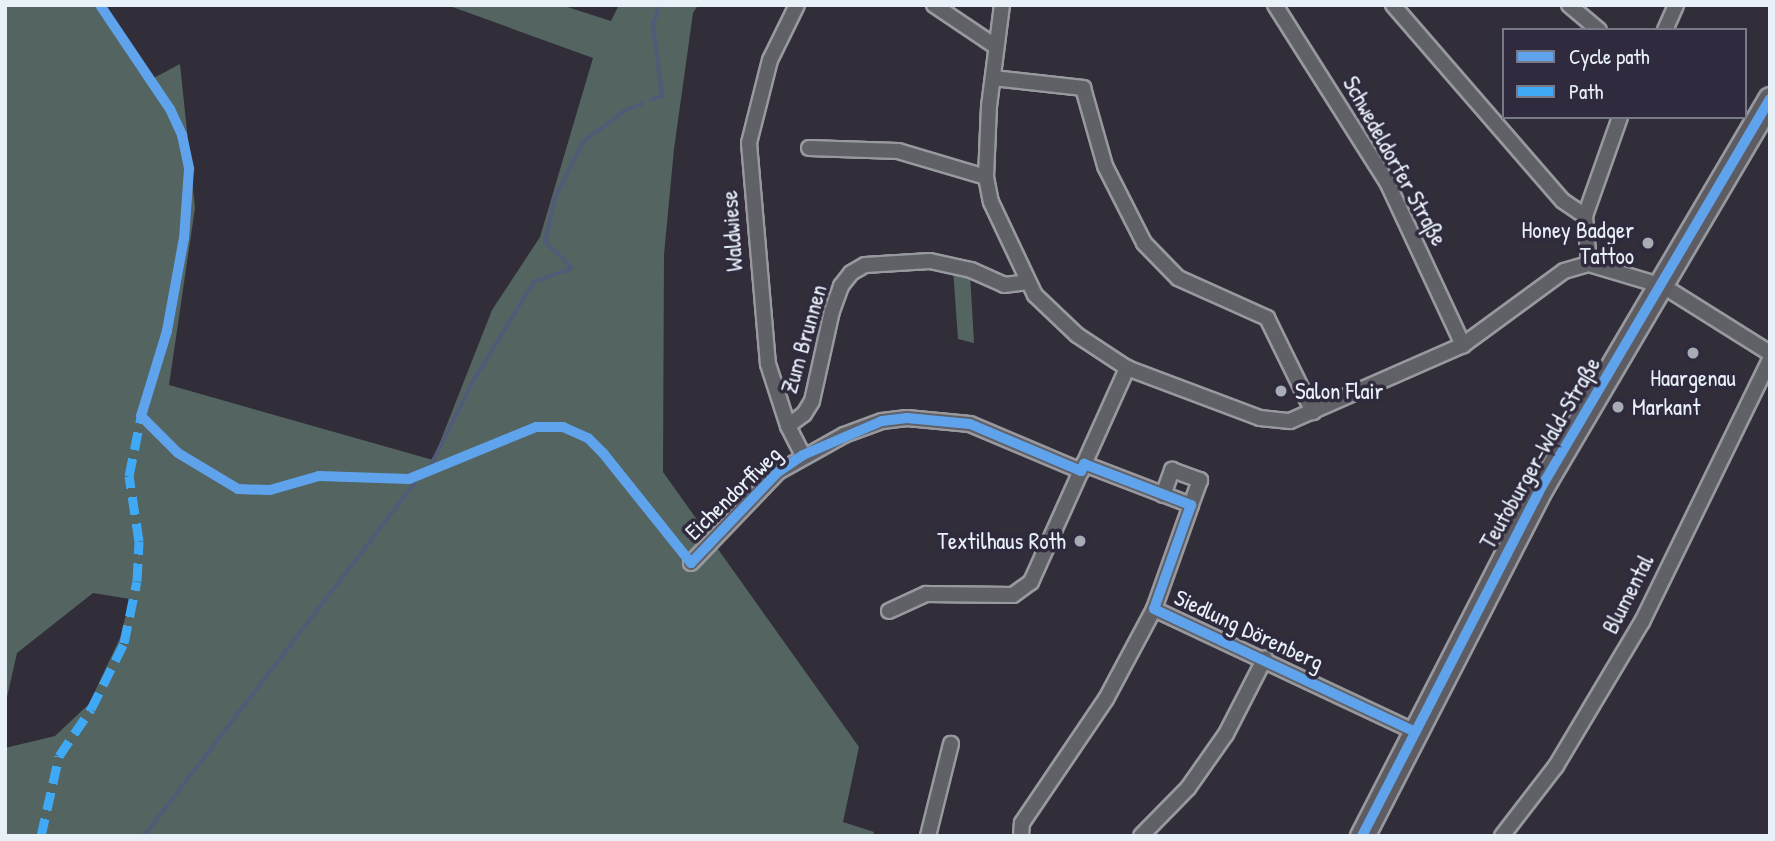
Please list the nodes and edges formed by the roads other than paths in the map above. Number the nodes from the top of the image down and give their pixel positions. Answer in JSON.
{"nodes":[{"id":1,"x":797,"y":5,"type":"edge"},
{"id":2,"x":934,"y":5,"type":"edge"},
{"id":3,"x":1002,"y":5,"type":"edge"},
{"id":4,"x":1275,"y":5,"type":"edge"},
{"id":5,"x":1393,"y":5,"type":"edge"},
{"id":6,"x":1569,"y":5,"type":"edge"},
{"id":7,"x":1676,"y":5,"type":"edge"},
{"id":8,"x":1597,"y":28,"type":"edge"},
{"id":9,"x":1666,"y":28,"type":"edge"},
{"id":10,"x":995,"y":46,"type":"junction"},
{"id":11,"x":993,"y":78,"type":"junction"},
{"id":12,"x":1770,"y":99,"type":"edge"},
{"id":13,"x":1619,"y":119,"type":"edge"},
{"id":14,"x":809,"y":148,"type":"dead end"},
{"id":15,"x":986,"y":177,"type":"junction"},
{"id":16,"x":1585,"y":216,"type":"junction"},
{"id":17,"x":1589,"y":264,"type":"junction"},
{"id":18,"x":1028,"y":282,"type":"junction"},
{"id":19,"x":1663,"y":286,"type":"junction"},
{"id":20,"x":1463,"y":345,"type":"junction"},
{"id":21,"x":1770,"y":353,"type":"edge"},
{"id":22,"x":1770,"y":359,"type":"edge"},
{"id":23,"x":1127,"y":368,"type":"junction"},
{"id":24,"x":1313,"y":412,"type":"junction"},
{"id":25,"x":788,"y":426,"type":"junction"},
{"id":26,"x":803,"y":455,"type":"junction"},
{"id":27,"x":1083,"y":468,"type":"junction"},
{"id":28,"x":1163,"y":495,"type":"junction"},
{"id":29,"x":1191,"y":505,"type":"junction"},
{"id":30,"x":691,"y":563,"type":"dead end"},
{"id":31,"x":1154,"y":609,"type":"junction"},
{"id":32,"x":889,"y":611,"type":"dead end"},
{"id":33,"x":1265,"y":658,"type":"junction"},
{"id":34,"x":1415,"y":732,"type":"junction"},
{"id":35,"x":951,"y":744,"type":"dead end"},
{"id":36,"x":928,"y":836,"type":"edge"},
{"id":37,"x":1021,"y":836,"type":"edge"},
{"id":38,"x":1141,"y":836,"type":"edge"},
{"id":39,"x":1362,"y":836,"type":"edge"},
{"id":40,"x":1502,"y":836,"type":"edge"}],
"edges":[{"from":1,"to":25,"type":"street","name":"Waldwiese"},
{"from":2,"to":10,"type":"street"},
{"from":3,"to":10,"type":"street"},
{"from":4,"to":20,"type":"street","name":"Schwedeldorfer Straße"},
{"from":5,"to":16,"type":"street"},
{"from":6,"to":8,"type":"street"},
{"from":7,"to":9,"type":"street"},
{"from":10,"to":11,"type":"street"},
{"from":11,"to":15,"type":"street"},
{"from":11,"to":24,"type":"street"},
{"from":12,"to":19,"type":"main road","name":"Teutoburger-Wald-Straße"},
{"from":13,"to":16,"type":"street"},
{"from":14,"to":15,"type":"street"},
{"from":15,"to":18,"type":"street"},
{"from":16,"to":17,"type":"street"},
{"from":17,"to":19,"type":"street"},
{"from":17,"to":20,"type":"street"},
{"from":18,"to":23,"type":"street"},
{"from":18,"to":25,"type":"street","name":"Zum Brunnen"},
{"from":19,"to":21,"type":"street"},
{"from":19,"to":34,"type":"main road","name":"Teutoburger-Wald-Straße"},
{"from":20,"to":24,"type":"street"},
{"from":22,"to":40,"type":"street","name":"Blumental"},
{"from":23,"to":24,"type":"street"},
{"from":23,"to":27,"type":"street"},
{"from":25,"to":26,"type":"street","name":"Waldwiese"},
{"from":26,"to":27,"type":"street","name":"Eichendorffweg"},
{"from":26,"to":30,"type":"street","name":"Eichendorffweg"},
{"from":27,"to":28,"type":"street"},
{"from":27,"to":32,"type":"street"},
{"from":28,"to":29,"type":"street"},
{"from":28,"to":29,"type":"street","name":"Siedlung Dörenberg"},
{"from":29,"to":31,"type":"street","name":"Siedlung Dörenberg"},
{"from":31,"to":33,"type":"street","name":"Siedlung Dörenberg"},
{"from":31,"to":37,"type":"street","name":"Siedlung Dörenberg"},
{"from":33,"to":34,"type":"street","name":"Siedlung Dörenberg"},
{"from":33,"to":38,"type":"street","name":"Siedlung Dörenberg"},
{"from":34,"to":39,"type":"main road","name":"Teutoburger-Wald-Straße"},
{"from":35,"to":36,"type":"street"}]}
